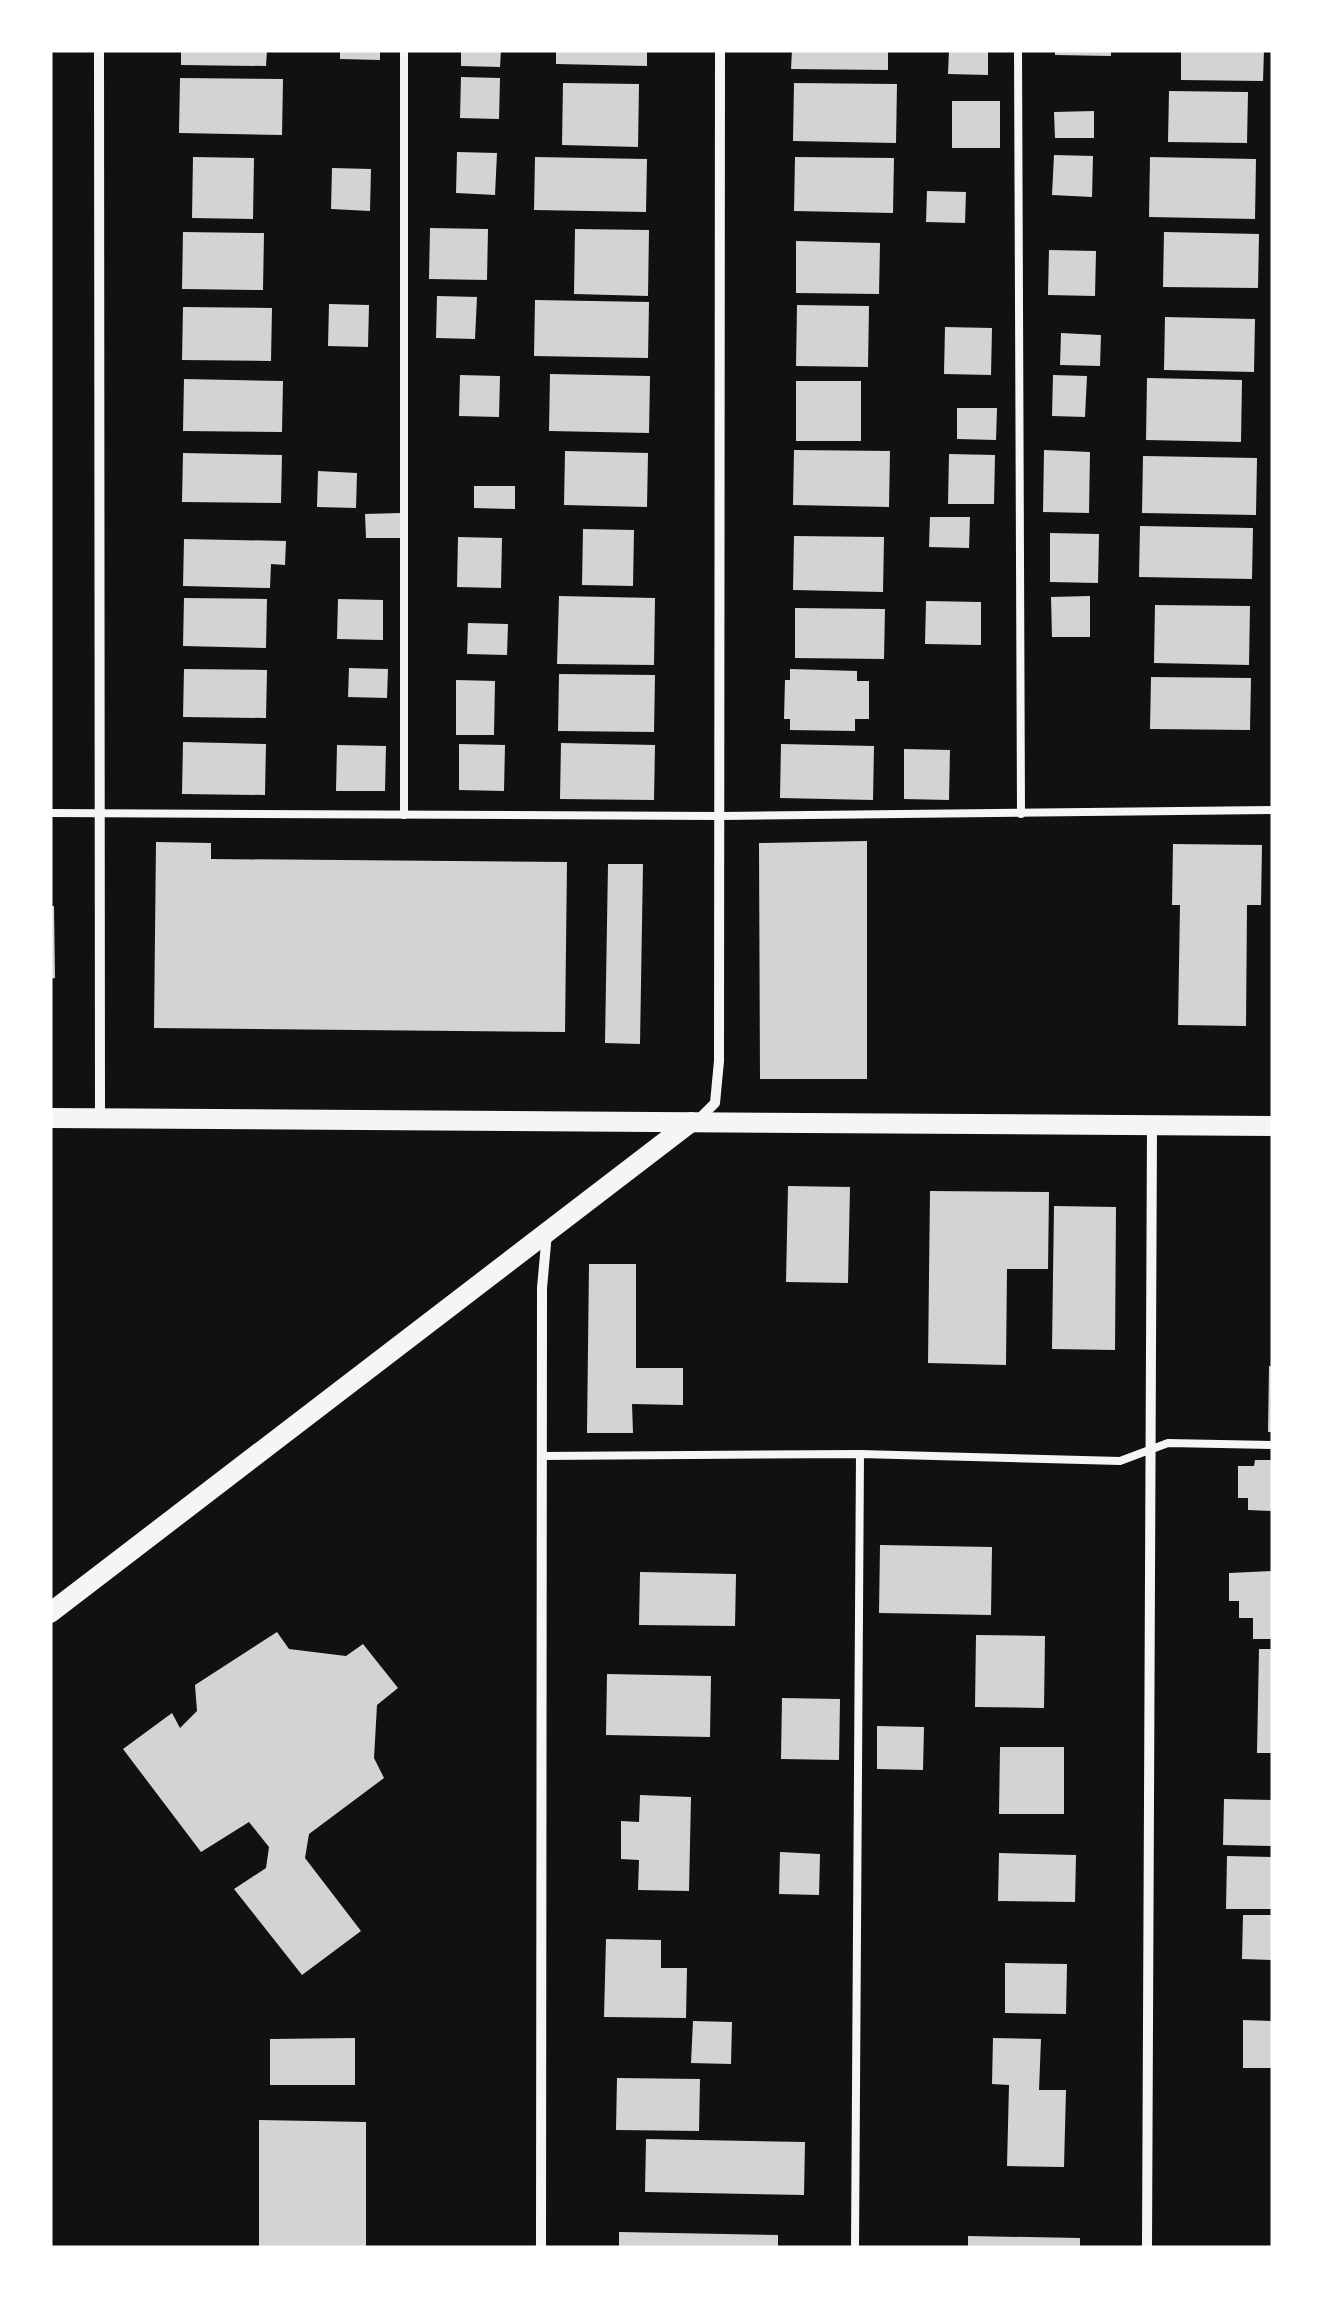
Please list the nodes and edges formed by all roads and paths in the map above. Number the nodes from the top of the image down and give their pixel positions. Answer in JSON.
{"nodes":[{"id":1,"x":99,"y":50,"type":"edge"},
{"id":2,"x":404,"y":50,"type":"edge"},
{"id":3,"x":720,"y":50,"type":"edge"},
{"id":4,"x":1018,"y":50,"type":"edge"},
{"id":5,"x":1273,"y":810,"type":"edge"},
{"id":6,"x":50,"y":812,"type":"edge"},
{"id":7,"x":99,"y":813,"type":"junction"},
{"id":8,"x":404,"y":814,"type":"junction"},
{"id":9,"x":1022,"y":814,"type":"junction"},
{"id":10,"x":720,"y":816,"type":"junction"},
{"id":11,"x":50,"y":1118,"type":"edge"},
{"id":12,"x":100,"y":1118,"type":"junction"},
{"id":13,"x":691,"y":1122,"type":"junction"},
{"id":14,"x":1152,"y":1125,"type":"junction"},
{"id":15,"x":1273,"y":1126,"type":"edge"},
{"id":16,"x":548,"y":1232,"type":"junction"},
{"id":17,"x":1273,"y":1445,"type":"edge"},
{"id":18,"x":1151,"y":1448,"type":"junction"},
{"id":19,"x":860,"y":1454,"type":"junction"},
{"id":20,"x":542,"y":1456,"type":"junction"},
{"id":21,"x":50,"y":1613,"type":"edge"},
{"id":22,"x":541,"y":2248,"type":"edge"},
{"id":23,"x":855,"y":2248,"type":"edge"},
{"id":24,"x":1147,"y":2248,"type":"edge"}],
"edges":[{"from":1,"to":7,"type":"street"},
{"from":2,"to":8,"type":"lane"},
{"from":3,"to":10,"type":"street"},
{"from":4,"to":9,"type":"lane"},
{"from":5,"to":9,"type":"lane"},
{"from":6,"to":7,"type":"lane"},
{"from":7,"to":8,"type":"lane"},
{"from":7,"to":12,"type":"street"},
{"from":8,"to":10,"type":"lane"},
{"from":9,"to":10,"type":"lane"},
{"from":10,"to":13,"type":"street"},
{"from":11,"to":12,"type":"main road"},
{"from":12,"to":13,"type":"main road"},
{"from":13,"to":14,"type":"main road"},
{"from":13,"to":16,"type":"main road"},
{"from":14,"to":15,"type":"main road"},
{"from":14,"to":18,"type":"street"},
{"from":16,"to":20,"type":"street"},
{"from":16,"to":21,"type":"main road"},
{"from":17,"to":18,"type":"lane"},
{"from":18,"to":19,"type":"lane"},
{"from":18,"to":24,"type":"street"},
{"from":19,"to":20,"type":"lane"},
{"from":19,"to":23,"type":"lane"},
{"from":20,"to":22,"type":"street"}]}
